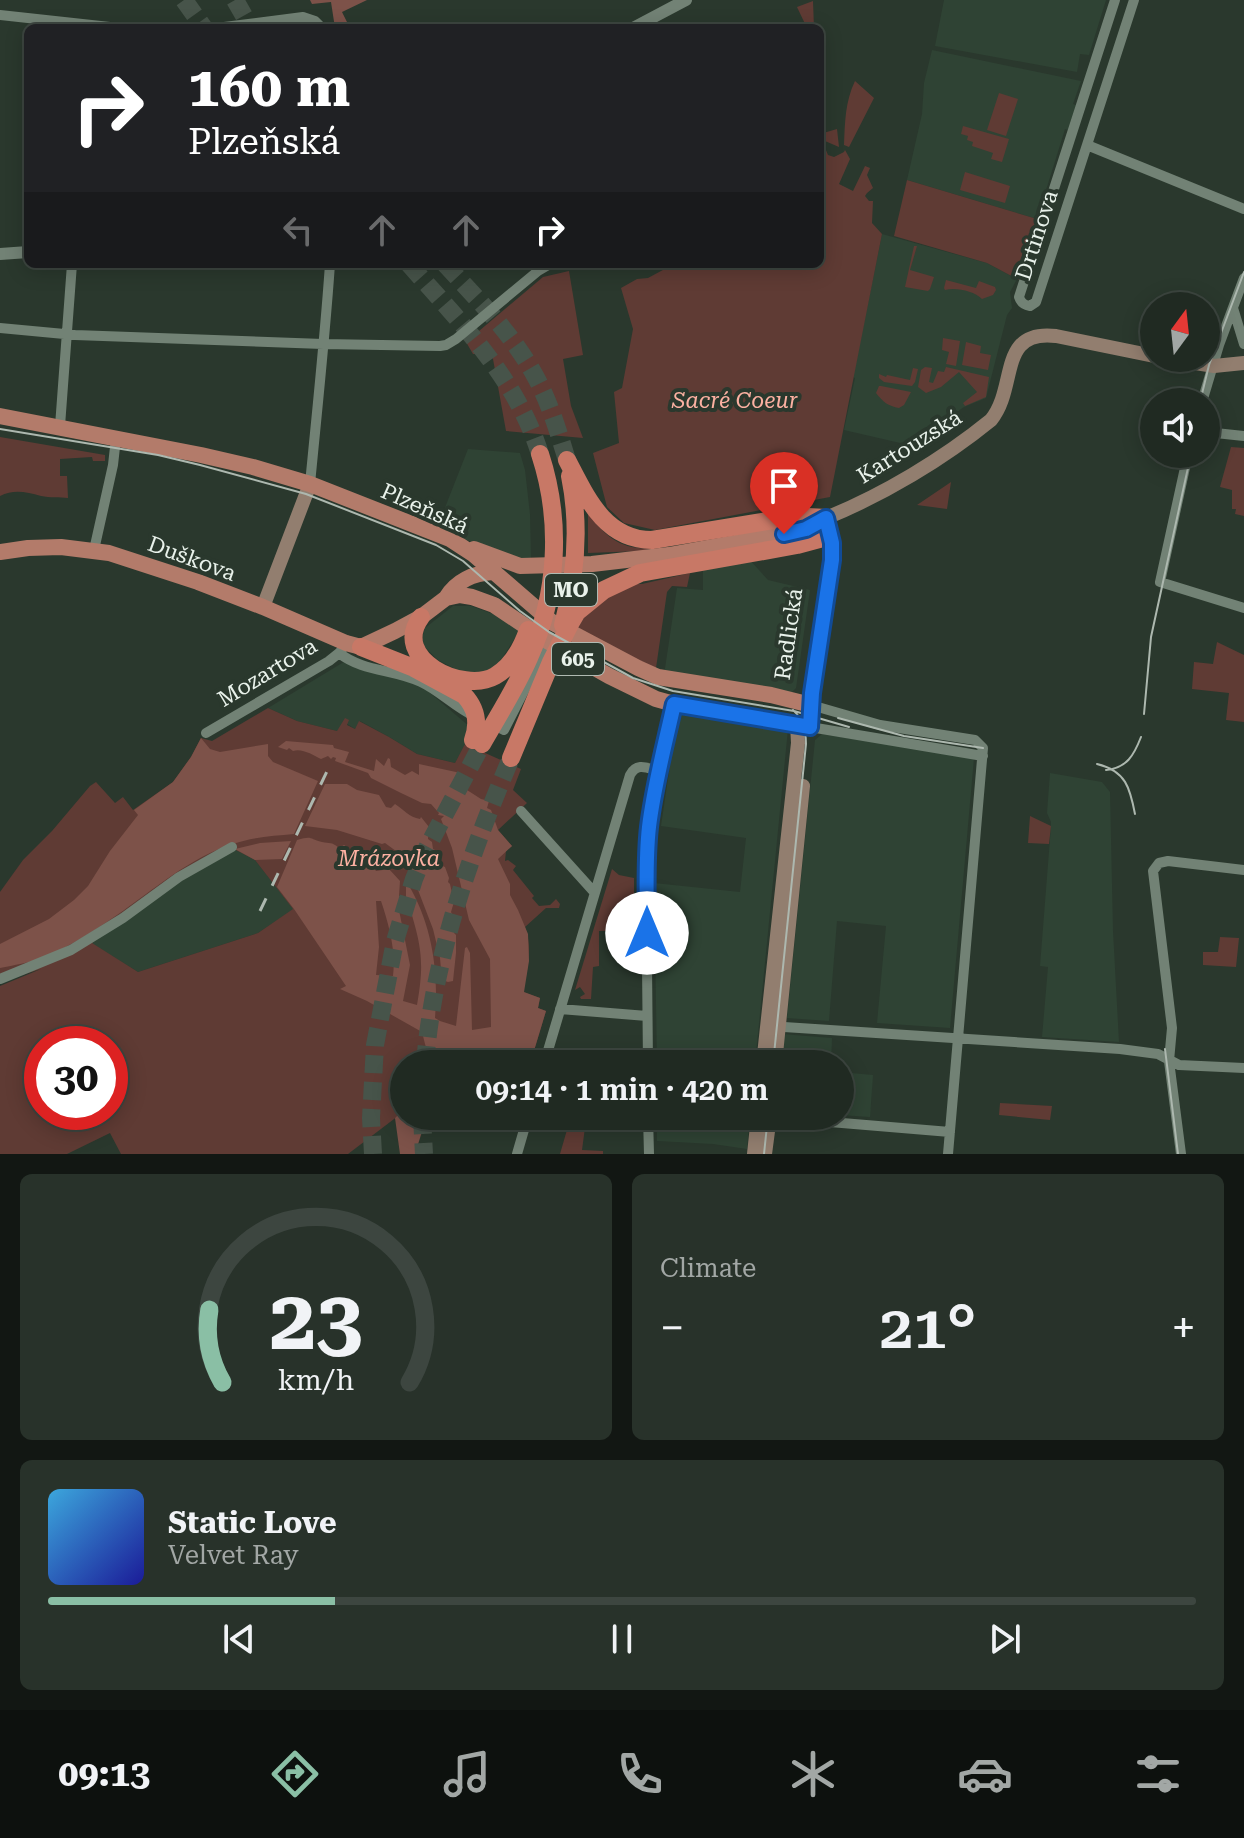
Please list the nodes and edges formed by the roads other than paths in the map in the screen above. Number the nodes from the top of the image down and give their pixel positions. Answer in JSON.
{"nodes":[{"id":1,"x":686,"y":0,"type":"edge"},
{"id":2,"x":1115,"y":0,"type":"edge"},
{"id":3,"x":1134,"y":0,"type":"edge"},
{"id":4,"x":3,"y":14,"type":"edge"},
{"id":5,"x":86,"y":24,"type":"edge"},
{"id":6,"x":248,"y":24,"type":"edge"},
{"id":7,"x":318,"y":24,"type":"edge"},
{"id":8,"x":641,"y":24,"type":"edge"},
{"id":9,"x":1087,"y":145,"type":"junction"},
{"id":10,"x":1244,"y":209,"type":"edge"},
{"id":11,"x":24,"y":252,"type":"edge"},
{"id":12,"x":0,"y":254,"type":"edge"},
{"id":13,"x":72,"y":268,"type":"edge"},
{"id":14,"x":330,"y":268,"type":"edge"},
{"id":15,"x":543,"y":268,"type":"edge"},
{"id":16,"x":1244,"y":278,"type":"edge"},
{"id":17,"x":1233,"y":305,"type":"junction"},
{"id":18,"x":0,"y":328,"type":"edge"},
{"id":19,"x":67,"y":334,"type":"junction"},
{"id":20,"x":1220,"y":342,"type":"edge"},
{"id":21,"x":323,"y":344,"type":"junction"},
{"id":22,"x":1244,"y":344,"type":"edge"},
{"id":23,"x":1140,"y":353,"type":"edge"},
{"id":24,"x":1244,"y":363,"type":"edge"},
{"id":25,"x":1220,"y":364,"type":"edge"},
{"id":26,"x":0,"y":416,"type":"edge"},
{"id":27,"x":60,"y":426,"type":"junction"},
{"id":28,"x":1220,"y":433,"type":"edge"},
{"id":29,"x":1244,"y":436,"type":"edge"},
{"id":30,"x":116,"y":438,"type":"junction"},
{"id":31,"x":540,"y":454,"type":"tunnel mouth"},
{"id":32,"x":1185,"y":468,"type":"edge"},
{"id":33,"x":311,"y":479,"type":"junction"},
{"id":34,"x":826,"y":518,"type":"junction"},
{"id":35,"x":823,"y":538,"type":"junction"},
{"id":36,"x":450,"y":539,"type":"junction"},
{"id":37,"x":94,"y":550,"type":"junction"},
{"id":38,"x":0,"y":552,"type":"edge"},
{"id":39,"x":554,"y":556,"type":"junction"},
{"id":40,"x":493,"y":572,"type":"junction"},
{"id":41,"x":446,"y":598,"type":"junction"},
{"id":42,"x":263,"y":607,"type":"junction"},
{"id":43,"x":1244,"y":608,"type":"edge"},
{"id":44,"x":421,"y":617,"type":"junction"},
{"id":45,"x":549,"y":642,"type":"junction"},
{"id":46,"x":349,"y":648,"type":"junction"},
{"id":47,"x":551,"y":662,"type":"junction"},
{"id":48,"x":458,"y":685,"type":"junction"},
{"id":49,"x":806,"y":703,"type":"junction"},
{"id":50,"x":674,"y":704,"type":"junction"},
{"id":51,"x":803,"y":726,"type":"junction"},
{"id":52,"x":206,"y":733,"type":"dead end"},
{"id":53,"x":983,"y":754,"type":"junction"},
{"id":54,"x":511,"y":758,"type":"tunnel mouth"},
{"id":55,"x":659,"y":771,"type":"junction"},
{"id":56,"x":521,"y":811,"type":"dead end"},
{"id":57,"x":232,"y":847,"type":"dead end"},
{"id":58,"x":1244,"y":870,"type":"edge"},
{"id":59,"x":594,"y":892,"type":"junction"},
{"id":60,"x":0,"y":979,"type":"edge"},
{"id":61,"x":560,"y":1009,"type":"junction"},
{"id":62,"x":647,"y":1016,"type":"junction"},
{"id":63,"x":784,"y":1027,"type":"dead end"},
{"id":64,"x":958,"y":1039,"type":"junction"},
{"id":65,"x":548,"y":1050,"type":"edge"},
{"id":66,"x":648,"y":1050,"type":"edge"},
{"id":67,"x":765,"y":1050,"type":"edge"},
{"id":68,"x":776,"y":1050,"type":"edge"},
{"id":69,"x":1169,"y":1061,"type":"junction"},
{"id":70,"x":1244,"y":1068,"type":"edge"},
{"id":71,"x":854,"y":1123,"type":"edge"},
{"id":72,"x":524,"y":1130,"type":"edge"},
{"id":73,"x":648,"y":1130,"type":"edge"},
{"id":74,"x":757,"y":1130,"type":"edge"},
{"id":75,"x":768,"y":1130,"type":"edge"},
{"id":76,"x":950,"y":1132,"type":"junction"},
{"id":77,"x":517,"y":1154,"type":"edge"},
{"id":78,"x":649,"y":1154,"type":"edge"},
{"id":79,"x":754,"y":1154,"type":"edge"},
{"id":80,"x":765,"y":1154,"type":"edge"},
{"id":81,"x":948,"y":1154,"type":"edge"},
{"id":82,"x":1181,"y":1154,"type":"edge"}],
"edges":[{"from":1,"to":8,"type":"street"},
{"from":2,"to":9,"type":"street","name":"Drtinova"},
{"from":3,"to":9,"type":"street","name":"Drtinova"},
{"from":4,"to":5,"type":"street"},
{"from":6,"to":7,"type":"street"},
{"from":9,"to":10,"type":"street"},
{"from":11,"to":12,"type":"street"},
{"from":13,"to":19,"type":"street"},
{"from":14,"to":21,"type":"street"},
{"from":15,"to":21,"type":"street"},
{"from":16,"to":17,"type":"street"},
{"from":17,"to":20,"type":"street"},
{"from":17,"to":22,"type":"street"},
{"from":18,"to":19,"type":"street"},
{"from":19,"to":21,"type":"street"},
{"from":19,"to":27,"type":"street"},
{"from":21,"to":33,"type":"street"},
{"from":23,"to":34,"type":"main road","name":"Kartouzská"},
{"from":24,"to":25,"type":"main road"},
{"from":26,"to":27,"type":"main road","name":"Plzeňská","number":"605"},
{"from":27,"to":30,"type":"main road","name":"Plzeňská","number":"605"},
{"from":28,"to":29,"type":"street"},
{"from":30,"to":33,"type":"main road","name":"Plzeňská","number":"605"},
{"from":30,"to":37,"type":"street"},
{"from":31,"to":39,"type":"highway","number":"MO"},
{"from":32,"to":43,"type":"street"},
{"from":33,"to":36,"type":"main road","name":"Plzeňská","number":"605"},
{"from":33,"to":42,"type":"main road"},
{"from":34,"to":35,"type":"main road","name":"Radlická"},
{"from":34,"to":36,"type":"main road","name":"Kartouzská"},
{"from":34,"to":47,"type":"highway","number":"MO"},
{"from":34,"to":49,"type":"main road","name":"Radlická"},
{"from":35,"to":47,"type":"highway"},
{"from":35,"to":49,"type":"main road","name":"Radlická"},
{"from":36,"to":40,"type":"main road","name":"Plzeňská","number":"605"},
{"from":37,"to":38,"type":"main road","name":"Duškova"},
{"from":37,"to":42,"type":"main road","name":"Duškova"},
{"from":39,"to":48,"type":"highway"},
{"from":39,"to":48,"type":"highway","number":"MO"},
{"from":40,"to":41,"type":"main road","name":"Mozartova"},
{"from":40,"to":49,"type":"main road","name":"Plzeňská","number":"605"},
{"from":41,"to":44,"type":"main road","name":"Mozartova"},
{"from":41,"to":45,"type":"main road","number":"605"},
{"from":42,"to":46,"type":"main road","name":"Duškova"},
{"from":44,"to":46,"type":"main road","name":"Mozartova"},
{"from":44,"to":48,"type":"highway"},
{"from":45,"to":46,"type":"street"},
{"from":45,"to":50,"type":"main road","number":"605"},
{"from":46,"to":48,"type":"highway"},
{"from":46,"to":52,"type":"street","name":"Mozartova"},
{"from":47,"to":54,"type":"highway","number":"MO"},
{"from":49,"to":51,"type":"main road","name":"Radlická"},
{"from":49,"to":53,"type":"street","name":"Plzeňská"},
{"from":50,"to":51,"type":"main road","number":"605"},
{"from":50,"to":55,"type":"street"},
{"from":51,"to":53,"type":"street"},
{"from":51,"to":67,"type":"main road","name":"Radlická"},
{"from":51,"to":68,"type":"main road","name":"Radlická"},
{"from":53,"to":64,"type":"street"},
{"from":55,"to":59,"type":"street"},
{"from":55,"to":62,"type":"street"},
{"from":56,"to":59,"type":"street"},
{"from":57,"to":60,"type":"street"},
{"from":58,"to":69,"type":"street"},
{"from":59,"to":61,"type":"street"},
{"from":61,"to":62,"type":"street"},
{"from":61,"to":65,"type":"street"},
{"from":62,"to":66,"type":"street"},
{"from":63,"to":64,"type":"street"},
{"from":64,"to":69,"type":"street"},
{"from":64,"to":76,"type":"street"},
{"from":69,"to":70,"type":"street"},
{"from":69,"to":82,"type":"street"},
{"from":71,"to":76,"type":"street"},
{"from":72,"to":77,"type":"street"},
{"from":73,"to":78,"type":"street"},
{"from":74,"to":79,"type":"main road"},
{"from":75,"to":80,"type":"main road"},
{"from":76,"to":81,"type":"street"}]}
